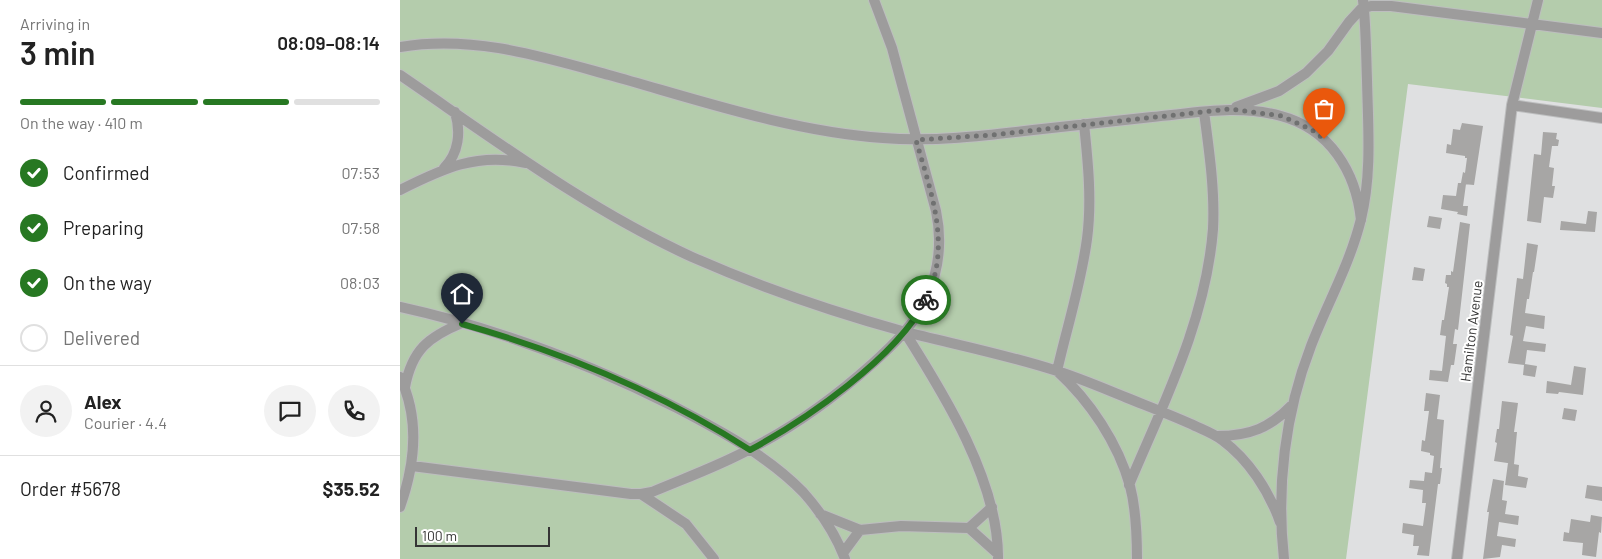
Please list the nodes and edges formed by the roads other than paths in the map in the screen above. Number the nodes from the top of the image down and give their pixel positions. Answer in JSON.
{"nodes":[{"id":1,"x":874,"y":0,"type":"edge"},
{"id":2,"x":1538,"y":0,"type":"edge"},
{"id":3,"x":1364,"y":4,"type":"edge"},
{"id":4,"x":1532,"y":24,"type":"junction"},
{"id":5,"x":1602,"y":33,"type":"edge"},
{"id":6,"x":400,"y":47,"type":"edge"},
{"id":7,"x":400,"y":75,"type":"edge"},
{"id":8,"x":1512,"y":106,"type":"junction"},
{"id":9,"x":1230,"y":109,"type":"junction"},
{"id":10,"x":454,"y":112,"type":"junction"},
{"id":11,"x":1204,"y":112,"type":"junction"},
{"id":12,"x":1602,"y":118,"type":"edge"},
{"id":13,"x":1084,"y":124,"type":"junction"},
{"id":14,"x":916,"y":140,"type":"junction"},
{"id":15,"x":530,"y":164,"type":"junction"},
{"id":16,"x":442,"y":170,"type":"junction"},
{"id":17,"x":400,"y":190,"type":"edge"},
{"id":18,"x":1361,"y":220,"type":"junction"},
{"id":19,"x":400,"y":307,"type":"edge"},
{"id":20,"x":462,"y":324,"type":"junction"},
{"id":21,"x":904,"y":331,"type":"junction"},
{"id":22,"x":1057,"y":371,"type":"junction"},
{"id":23,"x":402,"y":382,"type":"edge"},
{"id":24,"x":1294,"y":404,"type":"junction"},
{"id":25,"x":1160,"y":411,"type":"junction"},
{"id":26,"x":1217,"y":436,"type":"junction"},
{"id":27,"x":750,"y":450,"type":"junction"},
{"id":28,"x":412,"y":466,"type":"junction"},
{"id":29,"x":1129,"y":485,"type":"junction"},
{"id":30,"x":641,"y":494,"type":"junction"},
{"id":31,"x":400,"y":506,"type":"edge"},
{"id":32,"x":992,"y":507,"type":"junction"},
{"id":33,"x":820,"y":514,"type":"junction"},
{"id":34,"x":1280,"y":522,"type":"junction"},
{"id":35,"x":969,"y":528,"type":"junction"},
{"id":36,"x":860,"y":530,"type":"junction"},
{"id":37,"x":844,"y":556,"type":"edge"},
{"id":38,"x":998,"y":556,"type":"edge"},
{"id":39,"x":714,"y":559,"type":"edge"},
{"id":40,"x":1137,"y":559,"type":"edge"},
{"id":41,"x":1284,"y":559,"type":"edge"},
{"id":42,"x":1457,"y":559,"type":"edge"}],
"edges":[{"from":1,"to":14,"type":"street"},
{"from":2,"to":4,"type":"street","name":"Hamilton Avenue"},
{"from":3,"to":4,"type":"street"},
{"from":3,"to":9,"type":"street"},
{"from":3,"to":18,"type":"street"},
{"from":4,"to":5,"type":"street"},
{"from":4,"to":8,"type":"street","name":"Hamilton Avenue"},
{"from":6,"to":14,"type":"street"},
{"from":7,"to":10,"type":"street"},
{"from":8,"to":12,"type":"street"},
{"from":8,"to":42,"type":"street","name":"Hamilton Avenue"},
{"from":9,"to":11,"type":"street"},
{"from":9,"to":18,"type":"street"},
{"from":10,"to":15,"type":"street"},
{"from":10,"to":16,"type":"street"},
{"from":11,"to":13,"type":"street"},
{"from":11,"to":25,"type":"street"},
{"from":13,"to":14,"type":"street"},
{"from":13,"to":22,"type":"street"},
{"from":14,"to":21,"type":"street"},
{"from":15,"to":16,"type":"street"},
{"from":15,"to":21,"type":"street"},
{"from":16,"to":17,"type":"street"},
{"from":18,"to":24,"type":"street"},
{"from":19,"to":20,"type":"street"},
{"from":20,"to":23,"type":"street"},
{"from":20,"to":27,"type":"street"},
{"from":21,"to":22,"type":"street"},
{"from":21,"to":27,"type":"street"},
{"from":21,"to":32,"type":"street"},
{"from":22,"to":25,"type":"street"},
{"from":22,"to":29,"type":"street"},
{"from":23,"to":28,"type":"street"},
{"from":24,"to":26,"type":"street"},
{"from":24,"to":34,"type":"street"},
{"from":25,"to":26,"type":"street"},
{"from":25,"to":29,"type":"street"},
{"from":26,"to":34,"type":"street"},
{"from":27,"to":30,"type":"street"},
{"from":27,"to":33,"type":"street"},
{"from":28,"to":30,"type":"street"},
{"from":28,"to":31,"type":"street"},
{"from":29,"to":40,"type":"street"},
{"from":30,"to":39,"type":"street"},
{"from":32,"to":35,"type":"street"},
{"from":32,"to":38,"type":"street"},
{"from":33,"to":36,"type":"street"},
{"from":33,"to":37,"type":"street"},
{"from":34,"to":41,"type":"street"},
{"from":35,"to":36,"type":"street"},
{"from":35,"to":38,"type":"street"},
{"from":36,"to":37,"type":"street"}]}
